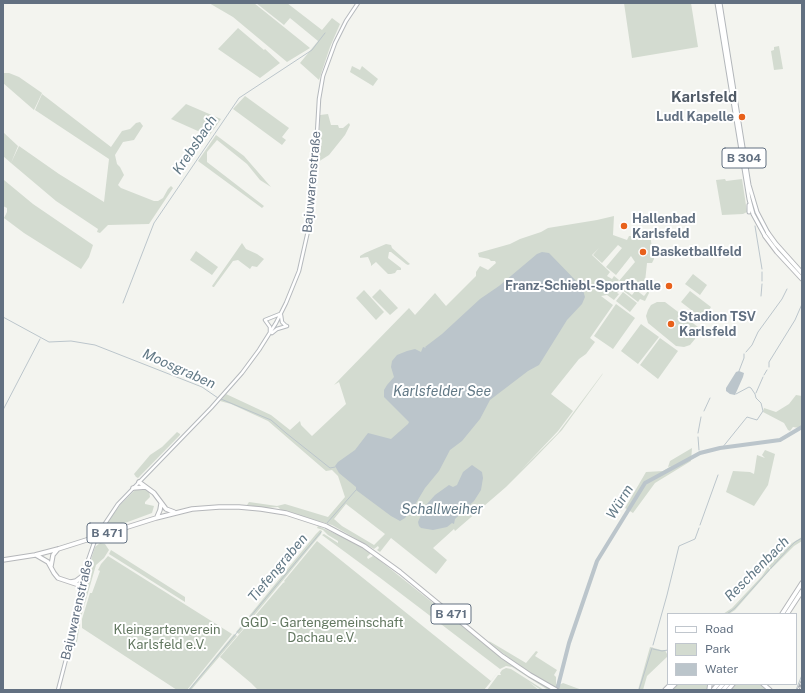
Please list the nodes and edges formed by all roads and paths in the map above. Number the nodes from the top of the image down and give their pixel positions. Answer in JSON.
{"nodes":[{"id":1,"x":358,"y":3,"type":"edge"},
{"id":2,"x":718,"y":3,"type":"edge"},
{"id":3,"x":746,"y":175,"type":"junction"},
{"id":4,"x":749,"y":199,"type":"junction"},
{"id":5,"x":749,"y":212,"type":"dead end"},
{"id":6,"x":767,"y":234,"type":"junction"},
{"id":7,"x":802,"y":273,"type":"edge"},
{"id":8,"x":802,"y":279,"type":"edge"},
{"id":9,"x":281,"y":313,"type":"junction"},
{"id":10,"x":268,"y":336,"type":"junction"},
{"id":11,"x":139,"y":482,"type":"junction"},
{"id":12,"x":147,"y":487,"type":"junction"},
{"id":13,"x":133,"y":488,"type":"junction"},
{"id":14,"x":160,"y":503,"type":"junction"},
{"id":15,"x":178,"y":512,"type":"junction"},
{"id":16,"x":156,"y":518,"type":"junction"},
{"id":17,"x":58,"y":549,"type":"junction"},
{"id":18,"x":35,"y":555,"type":"junction"},
{"id":19,"x":3,"y":560,"type":"edge"},
{"id":20,"x":51,"y":566,"type":"junction"},
{"id":21,"x":84,"y":575,"type":"junction"},
{"id":22,"x":70,"y":582,"type":"junction"},
{"id":23,"x":802,"y":583,"type":"edge"},
{"id":24,"x":82,"y":586,"type":"junction"},
{"id":25,"x":802,"y":591,"type":"edge"},
{"id":26,"x":783,"y":613,"type":"edge"},
{"id":27,"x":787,"y":613,"type":"edge"},
{"id":28,"x":58,"y":690,"type":"edge"},
{"id":29,"x":555,"y":690,"type":"edge"}],
"edges":[{"from":1,"to":9,"type":"main road","name":"Bajuwarenstraße"},
{"from":2,"to":3,"type":"main road","number":"B 304"},
{"from":3,"to":4,"type":"main road","number":"B 304"},
{"from":3,"to":6,"type":"main road","number":"B 304"},
{"from":4,"to":5,"type":"main road"},
{"from":4,"to":6,"type":"main road","number":"B 304"},
{"from":6,"to":7,"type":"highway","number":"B 304"},
{"from":6,"to":8,"type":"highway","number":"B 304"},
{"from":9,"to":10,"type":"main road","name":"Bajuwarenstraße"},
{"from":9,"to":10,"type":"main road"},
{"from":9,"to":10,"type":"main road"},
{"from":10,"to":11,"type":"main road","name":"Bajuwarenstraße"},
{"from":11,"to":12,"type":"highway"},
{"from":11,"to":13,"type":"main road","name":"Bajuwarenstraße"},
{"from":12,"to":13,"type":"highway"},
{"from":12,"to":14,"type":"highway"},
{"from":13,"to":21,"type":"main road","name":"Bajuwarenstraße","bridge":true},
{"from":14,"to":15,"type":"highway"},
{"from":14,"to":16,"type":"highway"},
{"from":15,"to":16,"type":"highway","number":"B 471"},
{"from":15,"to":29,"type":"highway","number":"B 471"},
{"from":16,"to":17,"type":"highway","number":"B 471"},
{"from":17,"to":18,"type":"highway","number":"B 471"},
{"from":17,"to":20,"type":"highway"},
{"from":18,"to":19,"type":"highway","number":"B 471"},
{"from":18,"to":20,"type":"highway"},
{"from":20,"to":22,"type":"highway"},
{"from":21,"to":22,"type":"highway"},
{"from":21,"to":24,"type":"main road","name":"Bajuwarenstraße"},
{"from":22,"to":24,"type":"highway"},
{"from":23,"to":26,"type":"highway"},
{"from":24,"to":28,"type":"main road","name":"Bajuwarenstraße"},
{"from":25,"to":27,"type":"highway"}]}
